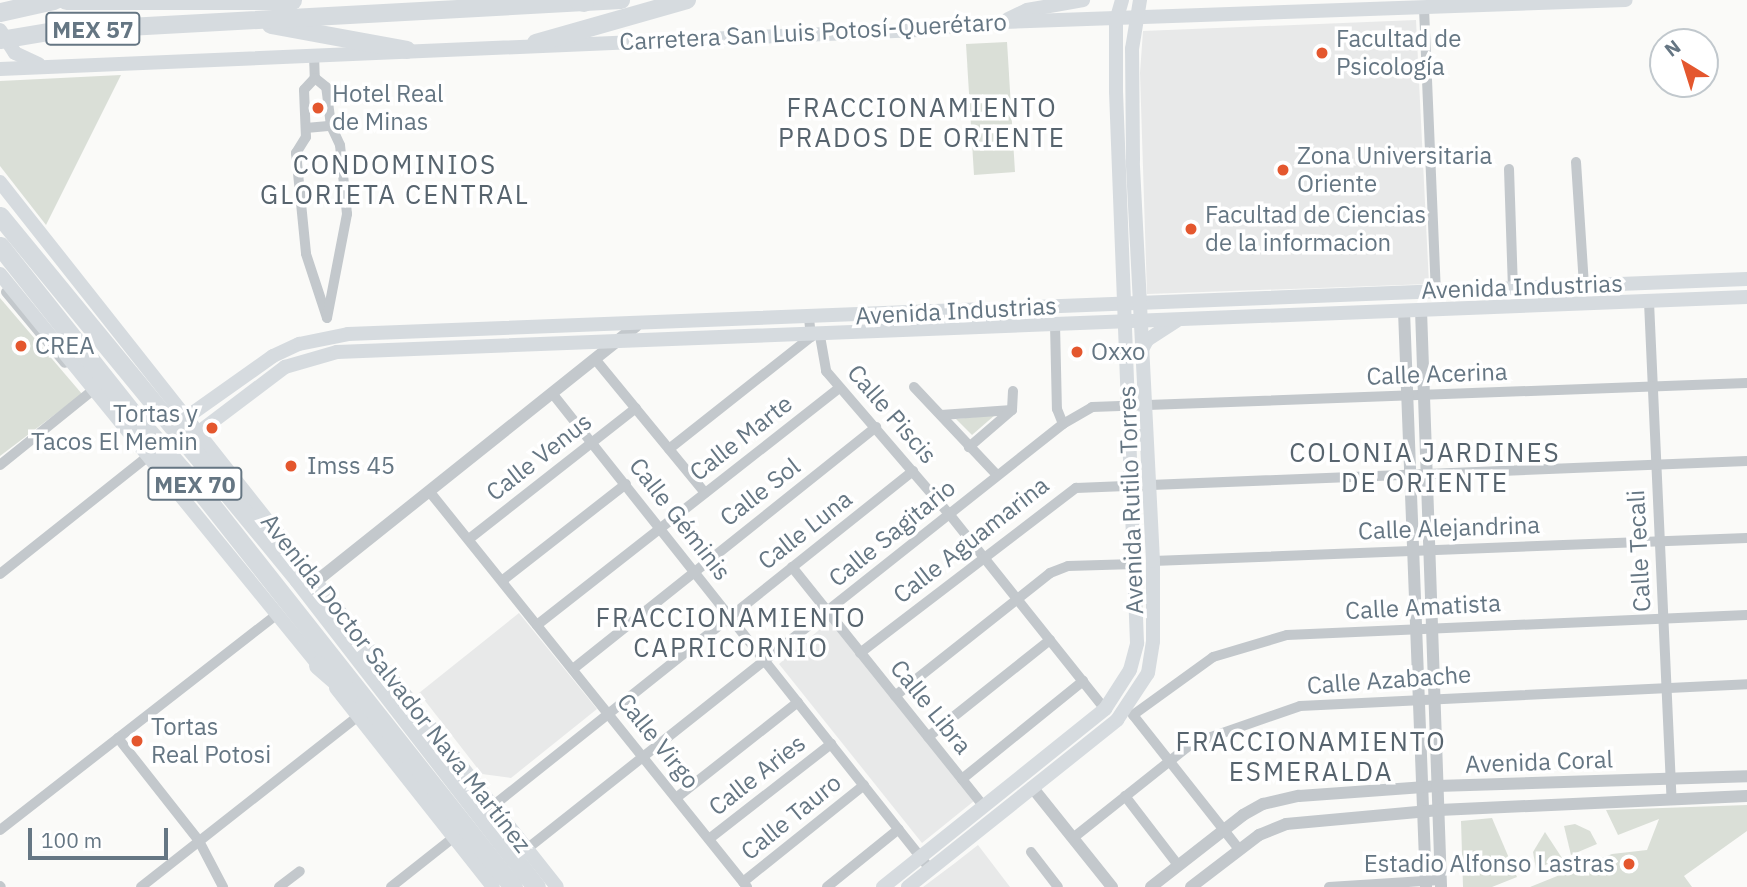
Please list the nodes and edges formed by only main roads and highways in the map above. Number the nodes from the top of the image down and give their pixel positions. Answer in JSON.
{"nodes":[{"id":1,"x":54,"y":0,"type":"edge"},
{"id":2,"x":66,"y":0,"type":"edge"},
{"id":3,"x":292,"y":0,"type":"edge"},
{"id":4,"x":621,"y":0,"type":"edge"},
{"id":5,"x":687,"y":0,"type":"edge"},
{"id":6,"x":1083,"y":0,"type":"edge"},
{"id":7,"x":1122,"y":0,"type":"edge"},
{"id":8,"x":1140,"y":0,"type":"edge"},
{"id":9,"x":1394,"y":0,"type":"edge"},
{"id":10,"x":1626,"y":0,"type":"edge"},
{"id":11,"x":581,"y":1,"type":"edge"},
{"id":12,"x":1418,"y":9,"type":"junction"},
{"id":13,"x":0,"y":12,"type":"edge"},
{"id":14,"x":244,"y":19,"type":"junction"},
{"id":15,"x":1134,"y":20,"type":"junction"},
{"id":16,"x":1116,"y":21,"type":"junction"},
{"id":17,"x":1004,"y":22,"type":"junction"},
{"id":18,"x":0,"y":30,"type":"edge"},
{"id":19,"x":0,"y":40,"type":"edge"},
{"id":20,"x":536,"y":43,"type":"junction"},
{"id":21,"x":407,"y":50,"type":"junction"},
{"id":22,"x":47,"y":66,"type":"junction"},
{"id":23,"x":0,"y":69,"type":"edge"},
{"id":24,"x":2,"y":187,"type":"edge"},
{"id":25,"x":5,"y":221,"type":"edge"},
{"id":26,"x":0,"y":246,"type":"edge"},
{"id":27,"x":0,"y":274,"type":"edge"},
{"id":28,"x":1747,"y":279,"type":"edge"},
{"id":29,"x":1747,"y":297,"type":"edge"},
{"id":30,"x":1122,"y":303,"type":"junction"},
{"id":31,"x":1139,"y":303,"type":"junction"},
{"id":32,"x":1182,"y":318,"type":"junction"},
{"id":33,"x":1123,"y":320,"type":"junction"},
{"id":34,"x":1140,"y":320,"type":"junction"},
{"id":35,"x":1091,"y":322,"type":"junction"},
{"id":36,"x":659,"y":325,"type":"junction"},
{"id":37,"x":454,"y":330,"type":"junction"},
{"id":38,"x":659,"y":341,"type":"junction"},
{"id":39,"x":416,"y":347,"type":"junction"},
{"id":40,"x":1125,"y":349,"type":"junction"},
{"id":41,"x":1141,"y":351,"type":"junction"},
{"id":42,"x":187,"y":417,"type":"junction"},
{"id":43,"x":137,"y":419,"type":"junction"},
{"id":44,"x":199,"y":432,"type":"junction"},
{"id":45,"x":170,"y":483,"type":"junction"},
{"id":46,"x":241,"y":513,"type":"junction"},
{"id":47,"x":295,"y":558,"type":"junction"},
{"id":48,"x":318,"y":665,"type":"junction"},
{"id":49,"x":419,"y":715,"type":"junction"},
{"id":50,"x":387,"y":725,"type":"junction"},
{"id":51,"x":925,"y":863,"type":"junction"},
{"id":52,"x":526,"y":884,"type":"edge"},
{"id":53,"x":493,"y":887,"type":"edge"},
{"id":54,"x":557,"y":887,"type":"edge"},
{"id":55,"x":883,"y":887,"type":"edge"},
{"id":56,"x":908,"y":887,"type":"edge"}],
"edges":[{"from":1,"to":13,"type":"highway"},
{"from":2,"to":3,"type":"highway"},
{"from":4,"to":11,"type":"highway","number":"MEX 57"},
{"from":5,"to":20,"type":"highway"},
{"from":6,"to":17,"type":"main road"},
{"from":7,"to":16,"type":"main road","name":"Avenida Rutilo Torres"},
{"from":8,"to":15,"type":"main road","name":"Avenida Rutilo Torres"},
{"from":9,"to":12,"type":"main road"},
{"from":10,"to":12,"type":"main road","name":"Carretera San Luis Potosí-Querétaro"},
{"from":11,"to":14,"type":"highway","number":"MEX 57"},
{"from":12,"to":15,"type":"main road","name":"Carretera San Luis Potosí-Querétaro"},
{"from":14,"to":19,"type":"highway","number":"MEX 57"},
{"from":14,"to":21,"type":"highway"},
{"from":15,"to":16,"type":"main road","name":"Carretera San Luis Potosí-Querétaro"},
{"from":15,"to":31,"type":"main road","name":"Avenida Rutilo Torres"},
{"from":16,"to":17,"type":"main road","name":"Carretera San Luis Potosí-Querétaro"},
{"from":16,"to":30,"type":"main road","name":"Avenida Rutilo Torres"},
{"from":17,"to":20,"type":"main road","name":"Carretera San Luis Potosí-Querétaro"},
{"from":18,"to":22,"type":"main road"},
{"from":20,"to":21,"type":"main road","name":"Carretera San Luis Potosí-Querétaro"},
{"from":21,"to":22,"type":"main road","name":"Carretera San Luis Potosí-Querétaro"},
{"from":22,"to":23,"type":"main road","name":"Carretera San Luis Potosí-Querétaro"},
{"from":24,"to":42,"type":"main road","name":"Avenida Doctor Salvador Nava Martínez"},
{"from":25,"to":46,"type":"highway","name":"Avenida Doctor Salvador Nava Martínez","number":"MEX 70"},
{"from":26,"to":43,"type":"highway","name":"Avenida Doctor Salvador Nava Martínez","number":"MEX 70"},
{"from":27,"to":45,"type":"main road","name":"Avenida Doctor Salvador Nava Martínez"},
{"from":28,"to":31,"type":"main road","name":"Avenida Industrias"},
{"from":29,"to":32,"type":"main road","name":"Avenida Industrias"},
{"from":30,"to":31,"type":"main road","name":"Avenida Industrias"},
{"from":30,"to":33,"type":"main road","name":"Avenida Rutilo Torres"},
{"from":30,"to":36,"type":"main road","name":"Avenida Industrias"},
{"from":31,"to":34,"type":"main road","name":"Avenida Rutilo Torres"},
{"from":32,"to":34,"type":"main road","name":"Avenida Industrias"},
{"from":32,"to":41,"type":"main road"},
{"from":33,"to":34,"type":"main road","name":"Avenida Industrias"},
{"from":33,"to":35,"type":"main road","name":"Avenida Industrias"},
{"from":33,"to":40,"type":"main road","name":"Avenida Rutilo Torres"},
{"from":34,"to":41,"type":"main road","name":"Avenida Rutilo Torres"},
{"from":35,"to":38,"type":"main road","name":"Avenida Industrias"},
{"from":35,"to":40,"type":"main road"},
{"from":36,"to":37,"type":"main road","name":"Avenida Industrias"},
{"from":36,"to":38,"type":"main road"},
{"from":37,"to":39,"type":"main road"},
{"from":37,"to":42,"type":"main road","name":"Avenida Industrias"},
{"from":38,"to":39,"type":"main road","name":"Avenida Industrias"},
{"from":39,"to":44,"type":"main road","name":"Avenida Industrias"},
{"from":40,"to":51,"type":"main road","name":"Avenida Rutilo Torres"},
{"from":41,"to":51,"type":"main road","name":"Avenida Rutilo Torres"},
{"from":42,"to":44,"type":"main road","name":"Avenida Doctor Salvador Nava Martínez"},
{"from":43,"to":45,"type":"highway"},
{"from":43,"to":50,"type":"highway","name":"Avenida Doctor Salvador Nava Martínez","number":"MEX 70"},
{"from":44,"to":47,"type":"main road","name":"Avenida Doctor Salvador Nava Martínez"},
{"from":45,"to":48,"type":"main road","name":"Avenida Doctor Salvador Nava Martínez"},
{"from":46,"to":47,"type":"highway"},
{"from":46,"to":52,"type":"highway","name":"Avenida Doctor Salvador Nava Martínez","number":"MEX 70"},
{"from":47,"to":49,"type":"main road","name":"Avenida Doctor Salvador Nava Martínez"},
{"from":48,"to":50,"type":"highway"},
{"from":48,"to":53,"type":"main road","name":"Avenida Doctor Salvador Nava Martínez"},
{"from":49,"to":52,"type":"highway"},
{"from":49,"to":54,"type":"main road","name":"Avenida Doctor Salvador Nava Martínez"},
{"from":50,"to":52,"type":"highway","name":"Avenida Doctor Salvador Nava Martínez","number":"MEX 70"},
{"from":51,"to":55,"type":"main road","name":"Avenida Rutilo Torres"},
{"from":51,"to":56,"type":"main road","name":"Avenida Rutilo Torres"}]}
